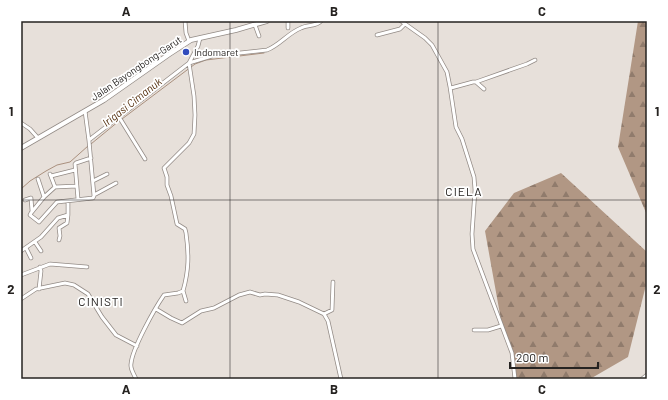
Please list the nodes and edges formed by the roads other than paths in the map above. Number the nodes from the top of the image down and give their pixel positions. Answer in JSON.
{"nodes":[{"id":1,"x":185,"y":21,"type":"edge"},
{"id":2,"x":268,"y":21,"type":"edge"},
{"id":3,"x":288,"y":21,"type":"edge"},
{"id":4,"x":321,"y":21,"type":"edge"},
{"id":5,"x":401,"y":21,"type":"edge"},
{"id":6,"x":405,"y":24,"type":"junction"},
{"id":7,"x":255,"y":25,"type":"junction"},
{"id":8,"x":288,"y":28,"type":"dead end"},
{"id":9,"x":377,"y":35,"type":"dead end"},
{"id":10,"x":259,"y":36,"type":"dead end"},
{"id":11,"x":200,"y":38,"type":"junction"},
{"id":12,"x":189,"y":41,"type":"junction"},
{"id":13,"x":536,"y":60,"type":"dead end"},
{"id":14,"x":189,"y":65,"type":"junction"},
{"id":15,"x":476,"y":82,"type":"junction"},
{"id":16,"x":451,"y":88,"type":"junction"},
{"id":17,"x":484,"y":89,"type":"dead end"},
{"id":18,"x":85,"y":111,"type":"junction"},
{"id":19,"x":120,"y":118,"type":"junction"},
{"id":20,"x":21,"y":123,"type":"edge"},
{"id":21,"x":38,"y":138,"type":"junction"},
{"id":22,"x":89,"y":140,"type":"junction"},
{"id":23,"x":21,"y":148,"type":"edge"},
{"id":24,"x":90,"y":158,"type":"junction"},
{"id":25,"x":145,"y":158,"type":"dead end"},
{"id":26,"x":75,"y":170,"type":"junction"},
{"id":27,"x":107,"y":174,"type":"dead end"},
{"id":28,"x":38,"y":179,"type":"dead end"},
{"id":29,"x":93,"y":181,"type":"junction"},
{"id":30,"x":116,"y":184,"type":"dead end"},
{"id":31,"x":77,"y":186,"type":"junction"},
{"id":32,"x":55,"y":188,"type":"junction"},
{"id":33,"x":94,"y":195,"type":"junction"},
{"id":34,"x":44,"y":196,"type":"junction"},
{"id":35,"x":78,"y":199,"type":"junction"},
{"id":36,"x":25,"y":200,"type":"dead end"},
{"id":37,"x":68,"y":201,"type":"junction"},
{"id":38,"x":32,"y":211,"type":"junction"},
{"id":39,"x":68,"y":215,"type":"junction"},
{"id":40,"x":59,"y":240,"type":"dead end"},
{"id":41,"x":35,"y":242,"type":"junction"},
{"id":42,"x":26,"y":248,"type":"junction"},
{"id":43,"x":21,"y":251,"type":"edge"},
{"id":44,"x":41,"y":251,"type":"dead end"},
{"id":45,"x":31,"y":258,"type":"dead end"},
{"id":46,"x":40,"y":267,"type":"junction"},
{"id":47,"x":87,"y":267,"type":"dead end"},
{"id":48,"x":21,"y":275,"type":"edge"},
{"id":49,"x":333,"y":282,"type":"dead end"},
{"id":50,"x":39,"y":288,"type":"junction"},
{"id":51,"x":183,"y":291,"type":"junction"},
{"id":52,"x":21,"y":299,"type":"edge"},
{"id":53,"x":186,"y":301,"type":"dead end"},
{"id":54,"x":156,"y":309,"type":"junction"},
{"id":55,"x":324,"y":314,"type":"junction"},
{"id":56,"x":501,"y":326,"type":"junction"},
{"id":57,"x":474,"y":330,"type":"dead end"},
{"id":58,"x":137,"y":346,"type":"junction"},
{"id":59,"x":647,"y":375,"type":"edge"},
{"id":60,"x":136,"y":379,"type":"edge"},
{"id":61,"x":341,"y":379,"type":"edge"},
{"id":62,"x":516,"y":379,"type":"edge"},
{"id":63,"x":642,"y":379,"type":"edge"}],
"edges":[{"from":1,"to":12,"type":"street"},
{"from":2,"to":7,"type":"main road","name":"Jalan Bayongbong-Garut"},
{"from":3,"to":8,"type":"street"},
{"from":4,"to":14,"type":"street"},
{"from":5,"to":6,"type":"street"},
{"from":6,"to":9,"type":"street"},
{"from":6,"to":16,"type":"street"},
{"from":7,"to":10,"type":"street"},
{"from":7,"to":11,"type":"main road","name":"Jalan Bayongbong-Garut"},
{"from":11,"to":12,"type":"main road","name":"Jalan Bayongbong-Garut"},
{"from":11,"to":14,"type":"street"},
{"from":12,"to":18,"type":"main road","name":"Jalan Bayongbong-Garut"},
{"from":13,"to":15,"type":"street"},
{"from":14,"to":19,"type":"street"},
{"from":14,"to":51,"type":"street"},
{"from":15,"to":16,"type":"street"},
{"from":15,"to":17,"type":"street"},
{"from":16,"to":56,"type":"street"},
{"from":18,"to":21,"type":"main road","name":"Jalan Bayongbong-Garut"},
{"from":18,"to":22,"type":"street"},
{"from":19,"to":22,"type":"street"},
{"from":19,"to":25,"type":"street"},
{"from":20,"to":21,"type":"street"},
{"from":21,"to":23,"type":"main road","name":"Jalan Bayongbong-Garut"},
{"from":22,"to":24,"type":"street"},
{"from":24,"to":26,"type":"street"},
{"from":24,"to":29,"type":"street"},
{"from":26,"to":31,"type":"street"},
{"from":26,"to":32,"type":"street"},
{"from":27,"to":29,"type":"street"},
{"from":28,"to":34,"type":"street"},
{"from":29,"to":33,"type":"street"},
{"from":30,"to":33,"type":"street"},
{"from":31,"to":32,"type":"street"},
{"from":31,"to":35,"type":"street"},
{"from":32,"to":34,"type":"street"},
{"from":33,"to":35,"type":"street"},
{"from":34,"to":38,"type":"street"},
{"from":35,"to":37,"type":"street"},
{"from":36,"to":38,"type":"street"},
{"from":37,"to":38,"type":"street"},
{"from":37,"to":39,"type":"street"},
{"from":39,"to":40,"type":"street"},
{"from":39,"to":41,"type":"street"},
{"from":41,"to":42,"type":"street"},
{"from":41,"to":44,"type":"street"},
{"from":42,"to":43,"type":"street"},
{"from":42,"to":45,"type":"street"},
{"from":46,"to":47,"type":"street"},
{"from":46,"to":48,"type":"street"},
{"from":46,"to":50,"type":"street"},
{"from":49,"to":55,"type":"street"},
{"from":50,"to":52,"type":"street"},
{"from":50,"to":58,"type":"street"},
{"from":51,"to":53,"type":"street"},
{"from":51,"to":54,"type":"street"},
{"from":54,"to":55,"type":"street"},
{"from":54,"to":58,"type":"street"},
{"from":55,"to":61,"type":"street"},
{"from":56,"to":57,"type":"street"},
{"from":56,"to":62,"type":"street"},
{"from":58,"to":60,"type":"street"},
{"from":59,"to":63,"type":"street"}]}
